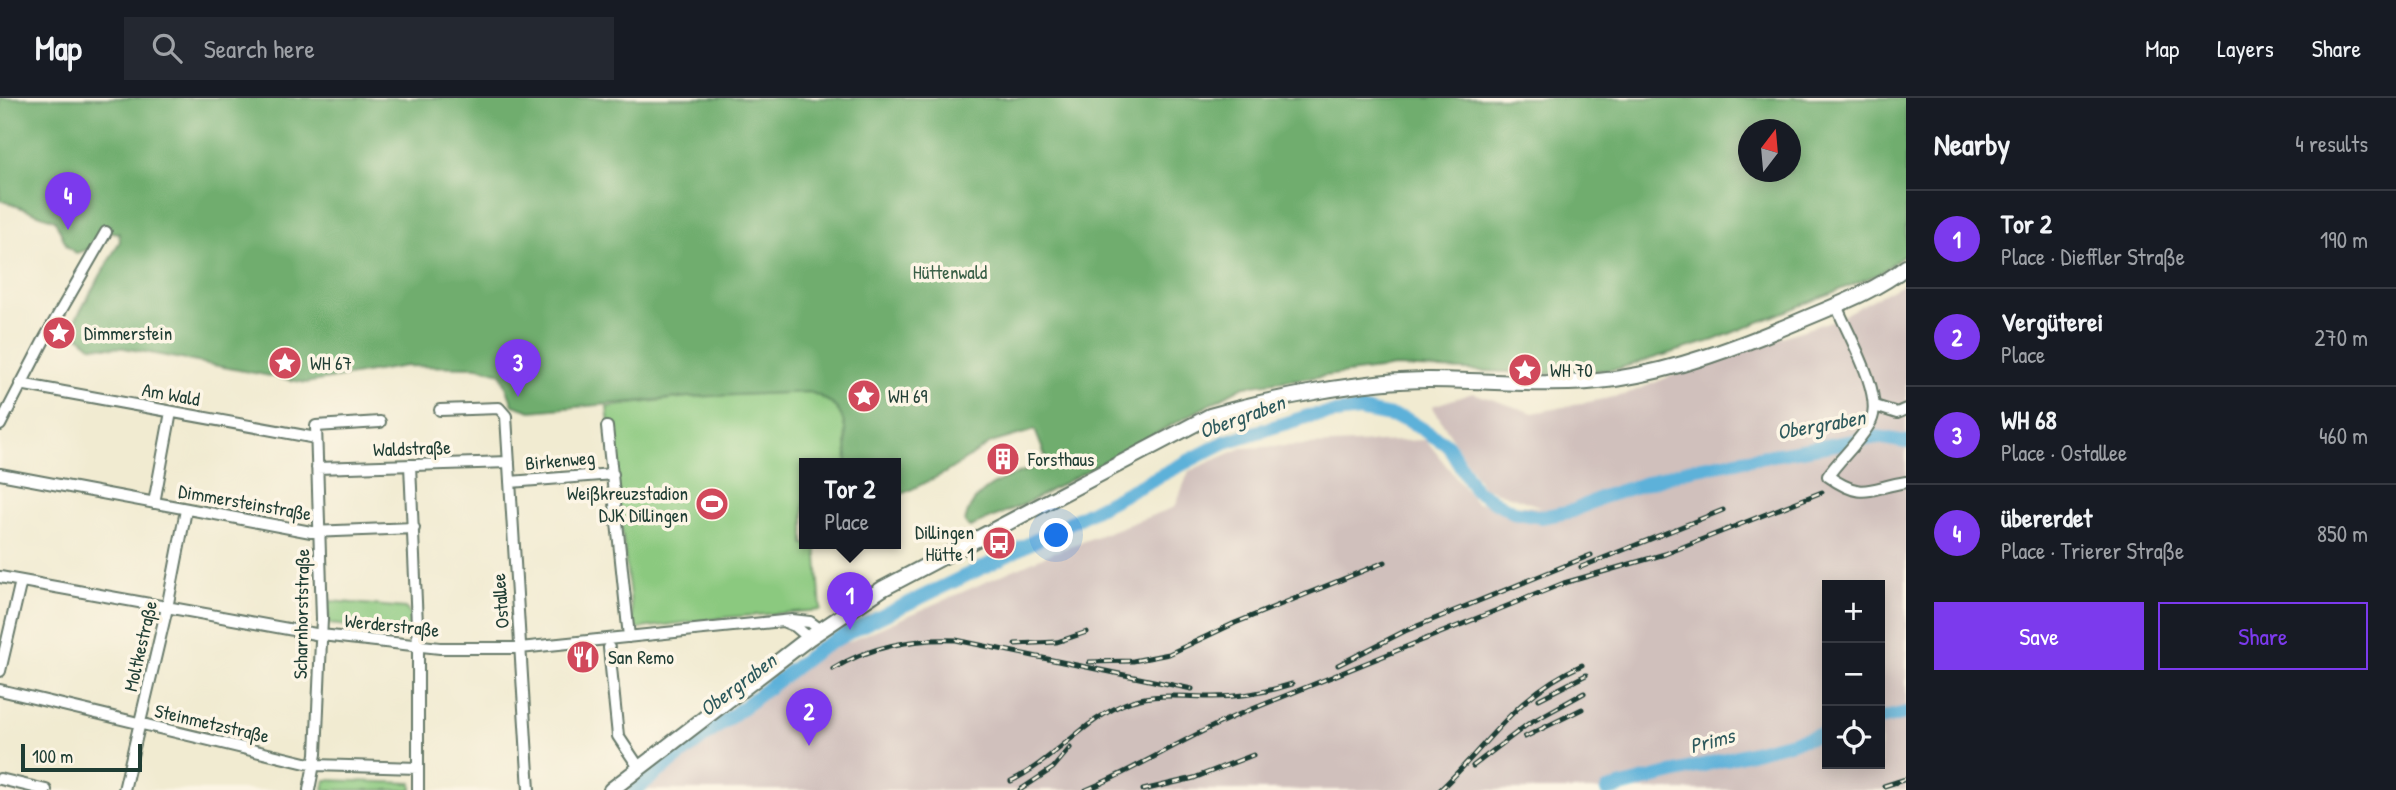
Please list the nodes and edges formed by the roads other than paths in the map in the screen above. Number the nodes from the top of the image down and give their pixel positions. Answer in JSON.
{"nodes":[{"id":1,"x":106,"y":232,"type":"dead end"},
{"id":2,"x":1906,"y":267,"type":"edge"},
{"id":3,"x":1836,"y":306,"type":"junction"},
{"id":4,"x":20,"y":384,"type":"junction"},
{"id":5,"x":1875,"y":406,"type":"junction"},
{"id":6,"x":1906,"y":409,"type":"edge"},
{"id":7,"x":440,"y":410,"type":"dead end"},
{"id":8,"x":171,"y":412,"type":"junction"},
{"id":9,"x":380,"y":422,"type":"dead end"},
{"id":10,"x":0,"y":425,"type":"edge"},
{"id":11,"x":607,"y":426,"type":"dead end"},
{"id":12,"x":316,"y":438,"type":"junction"},
{"id":13,"x":509,"y":462,"type":"junction"},
{"id":14,"x":410,"y":465,"type":"junction"},
{"id":15,"x":317,"y":468,"type":"junction"},
{"id":16,"x":0,"y":474,"type":"edge"},
{"id":17,"x":613,"y":474,"type":"junction"},
{"id":18,"x":510,"y":482,"type":"junction"},
{"id":19,"x":1906,"y":482,"type":"edge"},
{"id":20,"x":154,"y":503,"type":"junction"},
{"id":21,"x":186,"y":510,"type":"junction"},
{"id":22,"x":414,"y":528,"type":"junction"},
{"id":23,"x":319,"y":533,"type":"junction"},
{"id":24,"x":0,"y":577,"type":"edge"},
{"id":25,"x":21,"y":581,"type":"junction"},
{"id":26,"x":167,"y":608,"type":"junction"},
{"id":27,"x":815,"y":634,"type":"junction"},
{"id":28,"x":321,"y":635,"type":"junction"},
{"id":29,"x":629,"y":636,"type":"junction"},
{"id":30,"x":418,"y":647,"type":"junction"},
{"id":31,"x":520,"y":648,"type":"junction"},
{"id":32,"x":609,"y":648,"type":"dead end"},
{"id":33,"x":0,"y":671,"type":"edge"},
{"id":34,"x":0,"y":690,"type":"edge"},
{"id":35,"x":140,"y":724,"type":"junction"},
{"id":36,"x":314,"y":765,"type":"junction"},
{"id":37,"x":418,"y":768,"type":"junction"},
{"id":38,"x":640,"y":769,"type":"junction"},
{"id":39,"x":0,"y":779,"type":"edge"},
{"id":40,"x":46,"y":790,"type":"edge"},
{"id":41,"x":124,"y":790,"type":"edge"},
{"id":42,"x":309,"y":790,"type":"edge"},
{"id":43,"x":418,"y":790,"type":"edge"},
{"id":44,"x":529,"y":790,"type":"edge"},
{"id":45,"x":611,"y":790,"type":"edge"}],
"edges":[{"from":1,"to":4,"type":"street"},
{"from":2,"to":3,"type":"main road"},
{"from":3,"to":5,"type":"street"},
{"from":3,"to":27,"type":"main road"},
{"from":4,"to":8,"type":"street","name":"Am Wald"},
{"from":4,"to":10,"type":"street"},
{"from":5,"to":6,"type":"street"},
{"from":5,"to":19,"type":"street"},
{"from":7,"to":13,"type":"street","name":"Ostallee"},
{"from":8,"to":12,"type":"street","name":"Am Wald"},
{"from":8,"to":20,"type":"street","name":"Dimmersteinstraße"},
{"from":9,"to":12,"type":"street"},
{"from":11,"to":17,"type":"street"},
{"from":12,"to":15,"type":"street","name":"Scharnhorststraße"},
{"from":13,"to":14,"type":"street","name":"Waldstraße"},
{"from":13,"to":18,"type":"street","name":"Ostallee"},
{"from":14,"to":15,"type":"street","name":"Waldstraße"},
{"from":14,"to":22,"type":"street"},
{"from":15,"to":23,"type":"street","name":"Scharnhorststraße"},
{"from":16,"to":20,"type":"street","name":"Dimmersteinstraße"},
{"from":17,"to":18,"type":"street","name":"Birkenweg"},
{"from":17,"to":29,"type":"street"},
{"from":18,"to":31,"type":"street","name":"Ostallee"},
{"from":20,"to":21,"type":"street","name":"Dimmersteinstraße"},
{"from":21,"to":23,"type":"street","name":"Dimmersteinstraße"},
{"from":21,"to":26,"type":"street","name":"Moltkestraße"},
{"from":22,"to":23,"type":"street","name":"Dimmersteinstraße"},
{"from":22,"to":30,"type":"street"},
{"from":23,"to":28,"type":"street","name":"Scharnhorststraße"},
{"from":24,"to":25,"type":"street","name":"Werderstraße"},
{"from":25,"to":26,"type":"street","name":"Werderstraße"},
{"from":25,"to":33,"type":"street"},
{"from":26,"to":28,"type":"street","name":"Werderstraße"},
{"from":26,"to":35,"type":"street","name":"Moltkestraße"},
{"from":27,"to":29,"type":"street","name":"Werderstraße"},
{"from":27,"to":38,"type":"main road"},
{"from":28,"to":30,"type":"street","name":"Werderstraße"},
{"from":28,"to":36,"type":"street","name":"Scharnhorststraße"},
{"from":29,"to":31,"type":"street","name":"Werderstraße"},
{"from":30,"to":31,"type":"street","name":"Werderstraße"},
{"from":30,"to":37,"type":"street"},
{"from":31,"to":44,"type":"street","name":"Ostallee"},
{"from":32,"to":38,"type":"street"},
{"from":34,"to":35,"type":"street","name":"Steinmetzstraße"},
{"from":35,"to":36,"type":"street","name":"Steinmetzstraße"},
{"from":35,"to":41,"type":"street","name":"Moltkestraße"},
{"from":36,"to":37,"type":"street","name":"Steinmetzstraße"},
{"from":36,"to":42,"type":"street","name":"Scharnhorststraße"},
{"from":37,"to":43,"type":"street"},
{"from":38,"to":45,"type":"main road"},
{"from":39,"to":40,"type":"street"}]}
